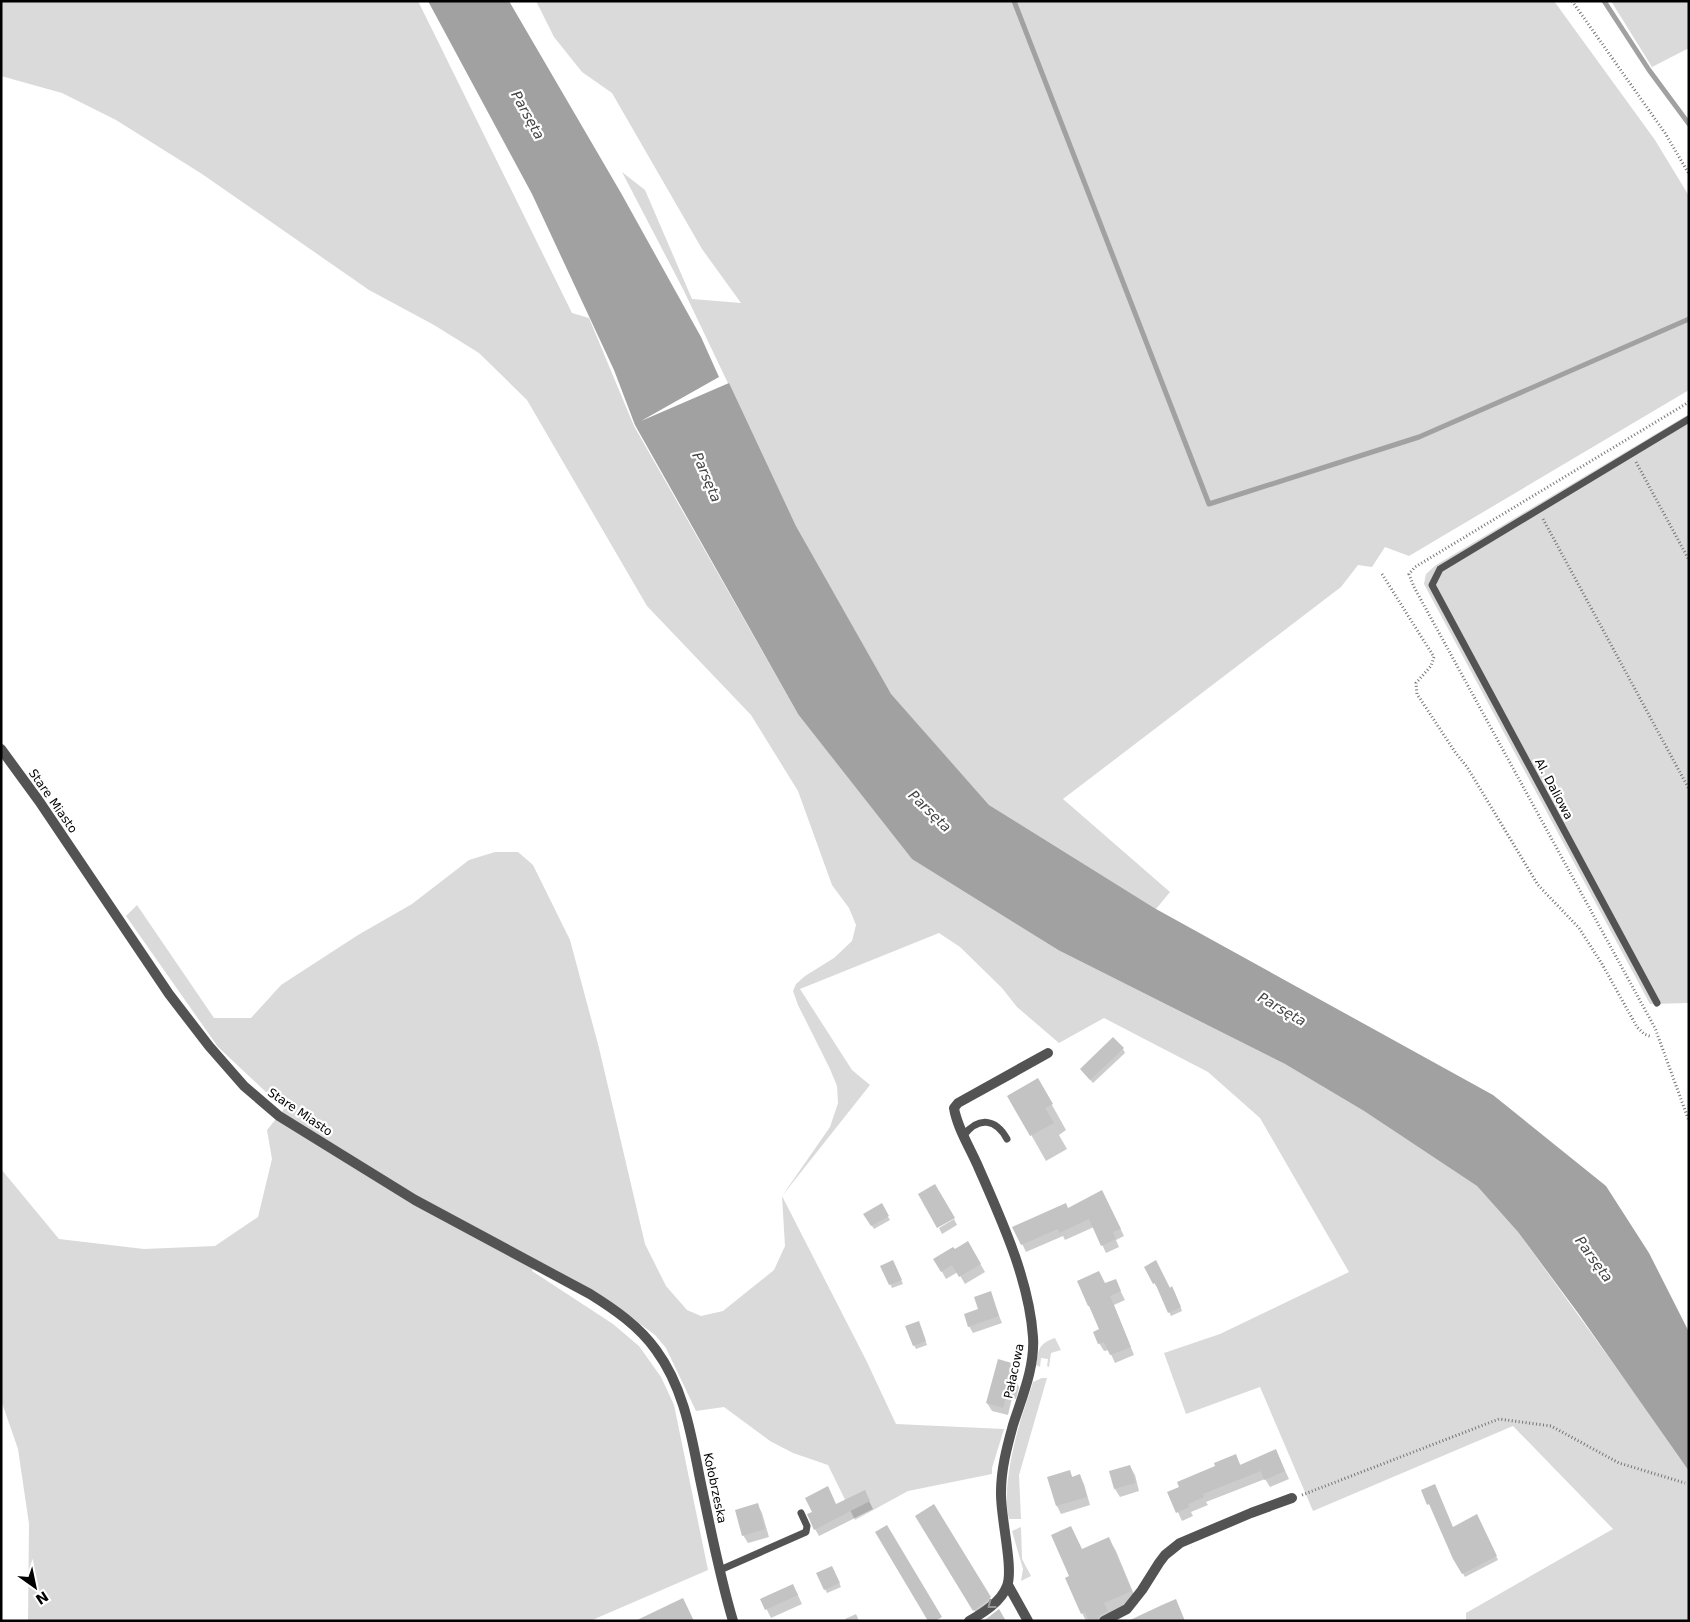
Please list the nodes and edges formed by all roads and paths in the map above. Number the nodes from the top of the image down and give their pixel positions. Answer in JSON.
{"nodes":[{"id":1,"x":1572,"y":1,"type":"edge"},
{"id":2,"x":1689,"y":174,"type":"edge"},
{"id":3,"x":1689,"y":402,"type":"edge"},
{"id":4,"x":1689,"y":420,"type":"edge"},
{"id":5,"x":1631,"y":453,"type":"junction"},
{"id":6,"x":1538,"y":509,"type":"junction"},
{"id":7,"x":1689,"y":560,"type":"edge"},
{"id":8,"x":1382,"y":574,"type":"dead end"},
{"id":9,"x":1,"y":749,"type":"edge"},
{"id":10,"x":1689,"y":789,"type":"edge"},
{"id":11,"x":1657,"y":1003,"type":"dead end"},
{"id":12,"x":1652,"y":1037,"type":"dead end"},
{"id":13,"x":1048,"y":1053,"type":"dead end"},
{"id":14,"x":1689,"y":1121,"type":"edge"},
{"id":15,"x":964,"y":1135,"type":"junction"},
{"id":16,"x":1008,"y":1139,"type":"dead end"},
{"id":17,"x":665,"y":1364,"type":"joint"},
{"id":18,"x":1685,"y":1483,"type":"dead end"},
{"id":19,"x":1292,"y":1498,"type":"joint"},
{"id":20,"x":801,"y":1513,"type":"dead end"},
{"id":21,"x":720,"y":1570,"type":"junction"},
{"id":22,"x":1008,"y":1585,"type":"junction"},
{"id":23,"x":733,"y":1621,"type":"edge"},
{"id":24,"x":969,"y":1621,"type":"edge"},
{"id":25,"x":1028,"y":1621,"type":"edge"},
{"id":26,"x":1104,"y":1621,"type":"edge"}],
"edges":[{"from":1,"to":2,"type":"path"},
{"from":3,"to":14,"type":"path"},
{"from":4,"to":5,"type":"lane"},
{"from":5,"to":6,"type":"lane"},
{"from":5,"to":7,"type":"path"},
{"from":6,"to":10,"type":"path"},
{"from":6,"to":11,"type":"lane","name":"Al. Daliowa"},
{"from":8,"to":12,"type":"path"},
{"from":9,"to":17,"type":"street","name":"Stare Miasto"},
{"from":13,"to":15,"type":"street","name":"Pałacowa"},
{"from":15,"to":16,"type":"lane"},
{"from":15,"to":22,"type":"street","name":"Pałacowa"},
{"from":17,"to":21,"type":"street","name":"Kołobrzeska"},
{"from":18,"to":19,"type":"path"},
{"from":19,"to":26,"type":"street"},
{"from":20,"to":21,"type":"lane"},
{"from":21,"to":23,"type":"street","name":"Kołobrzeska"},
{"from":22,"to":24,"type":"street","one_way":true},
{"from":22,"to":25,"type":"street","name":"Pałacowa"}]}
